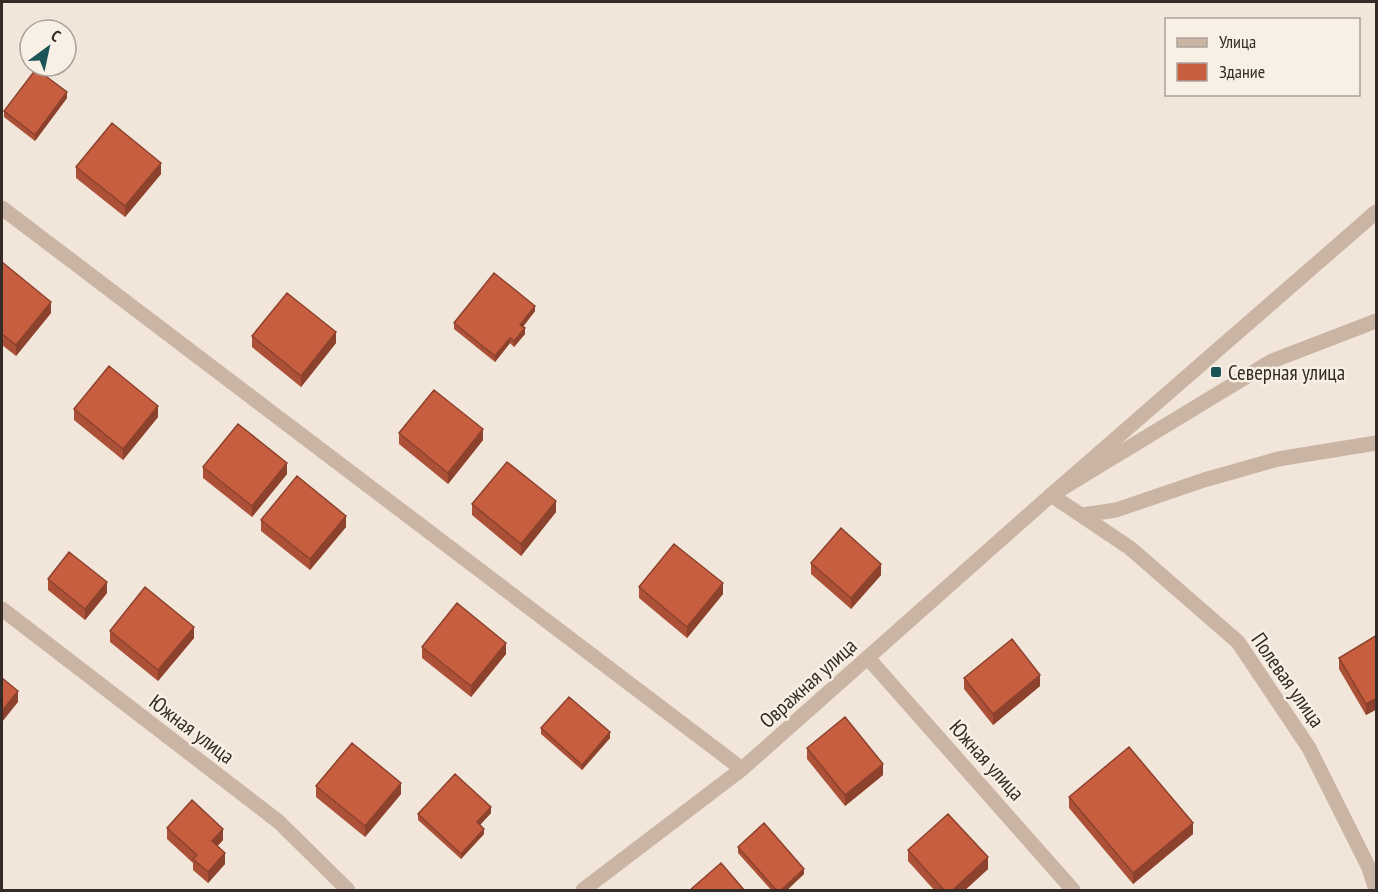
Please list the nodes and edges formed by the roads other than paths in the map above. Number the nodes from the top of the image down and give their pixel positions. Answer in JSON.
{"nodes":[{"id":1,"x":2,"y":208,"type":"edge"},
{"id":2,"x":1377,"y":212,"type":"edge"},
{"id":3,"x":1377,"y":321,"type":"edge"},
{"id":4,"x":1377,"y":443,"type":"edge"},
{"id":5,"x":1051,"y":495,"type":"junction"},
{"id":6,"x":1082,"y":515,"type":"junction"},
{"id":7,"x":2,"y":609,"type":"edge"},
{"id":8,"x":868,"y":658,"type":"junction"},
{"id":9,"x":742,"y":769,"type":"junction"},
{"id":10,"x":348,"y":891,"type":"edge"},
{"id":11,"x":583,"y":891,"type":"edge"},
{"id":12,"x":1073,"y":891,"type":"edge"},
{"id":13,"x":1376,"y":891,"type":"edge"}],
"edges":[{"from":1,"to":9,"type":"street"},
{"from":2,"to":5,"type":"street"},
{"from":3,"to":5,"type":"street"},
{"from":4,"to":6,"type":"street"},
{"from":5,"to":6,"type":"street","name":"Полевая улица"},
{"from":5,"to":8,"type":"street","name":"Овражная улица"},
{"from":6,"to":13,"type":"street","name":"Полевая улица"},
{"from":7,"to":10,"type":"street","name":"Южная улица"},
{"from":8,"to":9,"type":"street","name":"Овражная улица"},
{"from":8,"to":12,"type":"street","name":"Южная улица"},
{"from":9,"to":11,"type":"street","name":"Овражная улица"}]}
